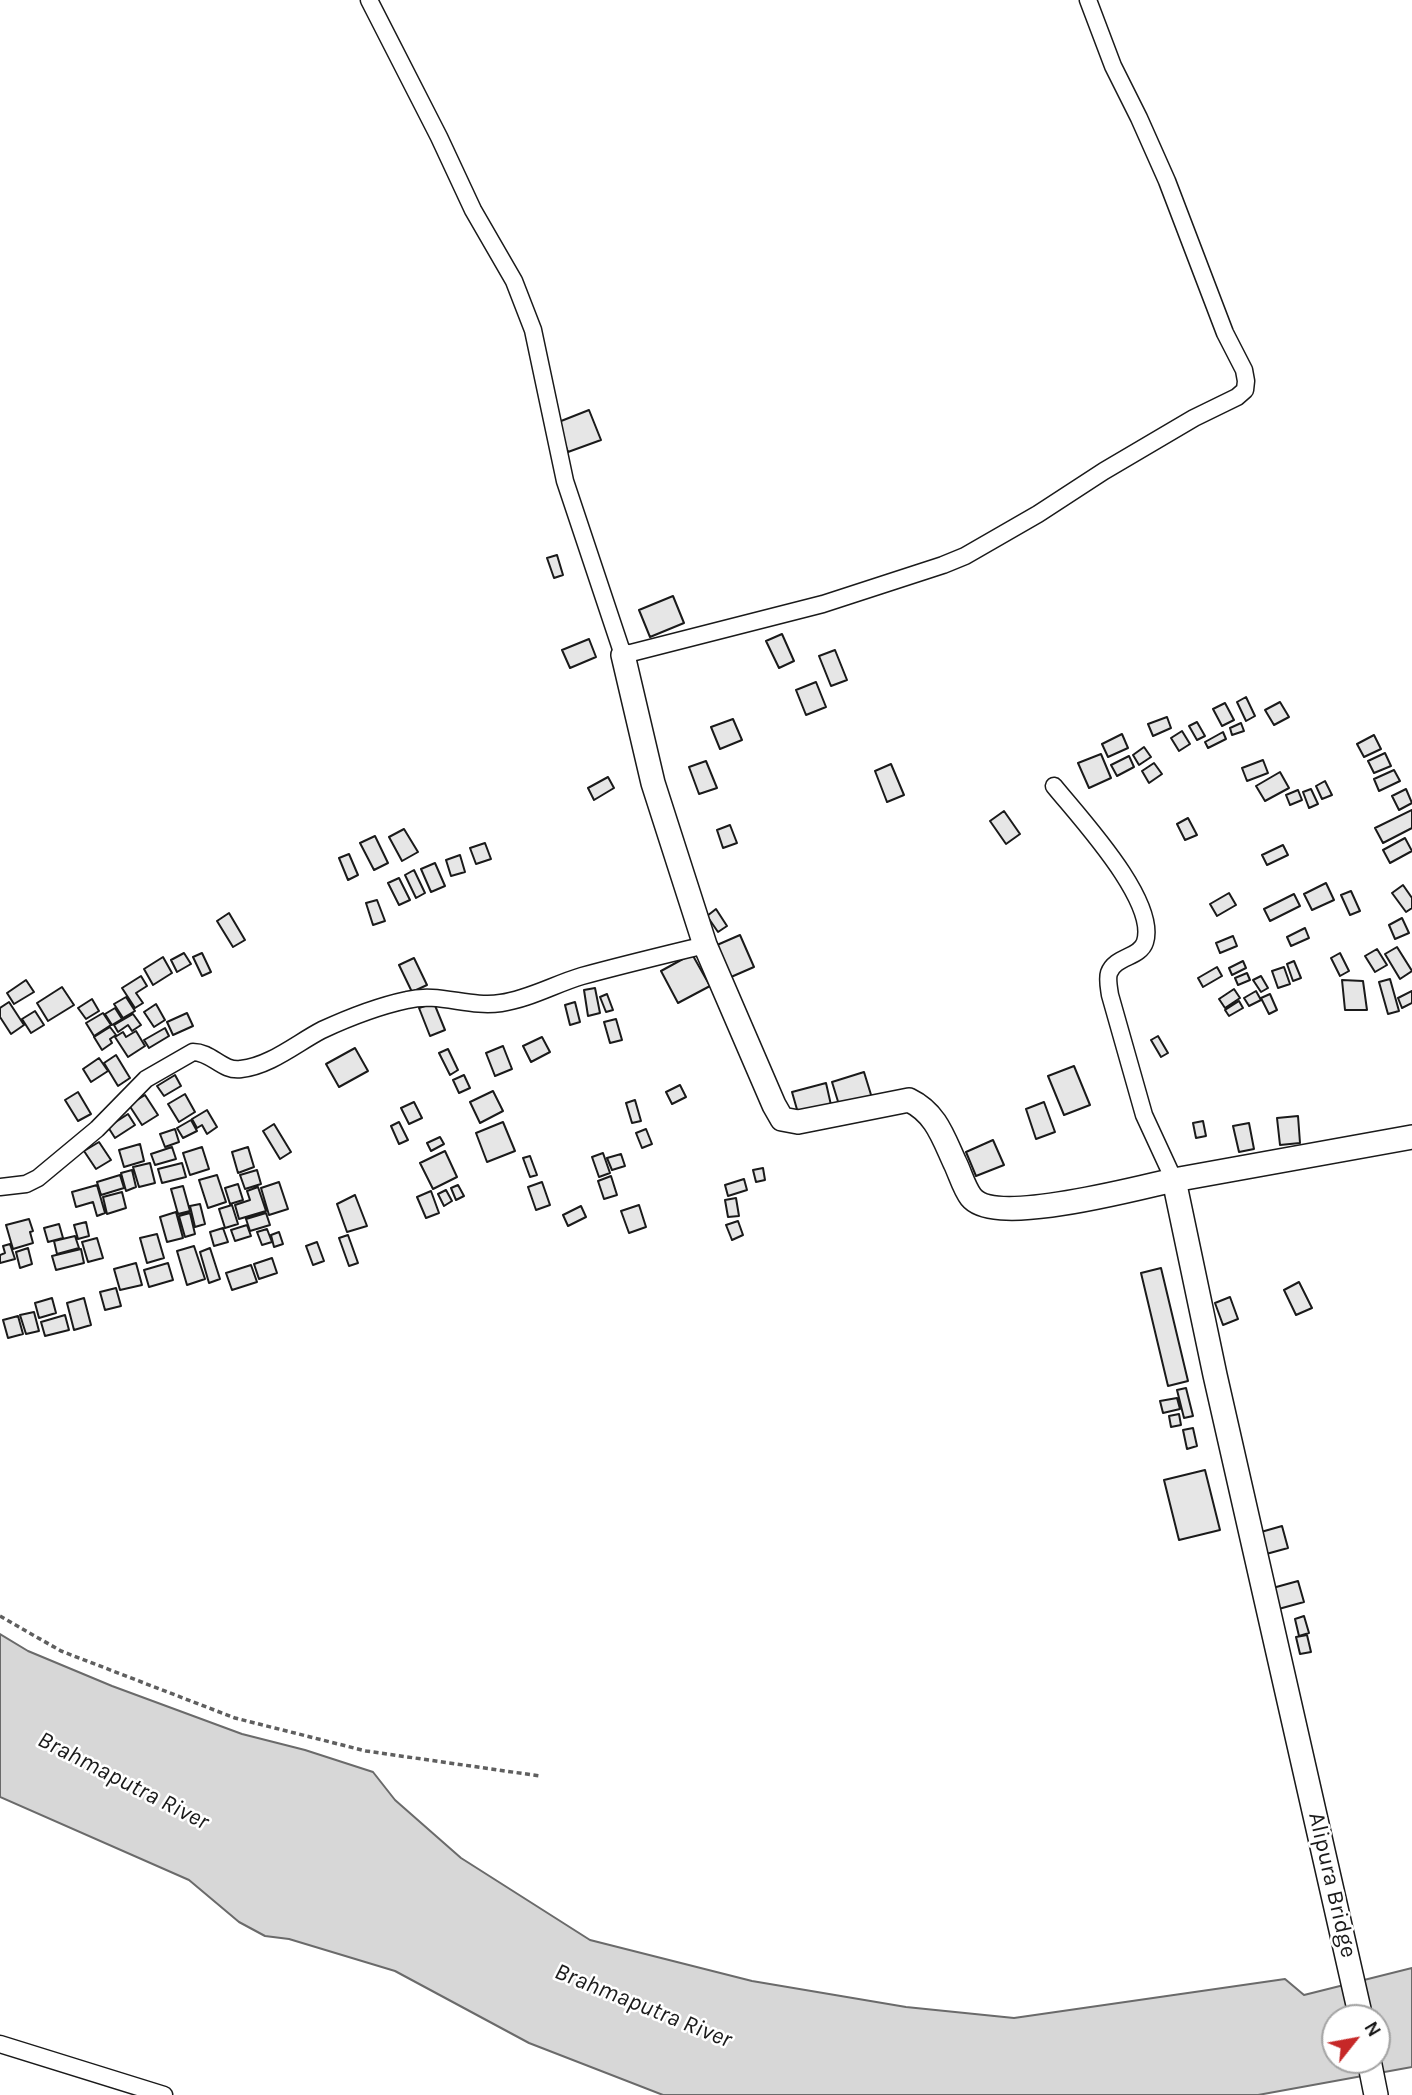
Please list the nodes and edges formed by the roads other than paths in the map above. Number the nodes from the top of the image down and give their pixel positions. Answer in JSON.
{"nodes":[{"id":1,"x":369,"y":0,"type":"edge"},
{"id":2,"x":1088,"y":0,"type":"edge"},
{"id":3,"x":623,"y":656,"type":"junction"},
{"id":4,"x":1054,"y":786,"type":"dead end"},
{"id":5,"x":705,"y":945,"type":"junction"},
{"id":6,"x":1412,"y":1137,"type":"edge"},
{"id":7,"x":1174,"y":1180,"type":"junction"},
{"id":8,"x":0,"y":1187,"type":"edge"},
{"id":9,"x":1359,"y":2004,"type":"edge"},
{"id":10,"x":0,"y":2044,"type":"edge"},
{"id":11,"x":1372,"y":2074,"type":"edge"},
{"id":12,"x":1376,"y":2093,"type":"edge"},
{"id":13,"x":164,"y":2095,"type":"edge"}],
"edges":[{"from":1,"to":3,"type":"street"},
{"from":2,"to":3,"type":"street"},
{"from":3,"to":5,"type":"street"},
{"from":4,"to":7,"type":"street"},
{"from":5,"to":7,"type":"street"},
{"from":5,"to":8,"type":"street"},
{"from":6,"to":7,"type":"street"},
{"from":7,"to":9,"type":"street","name":"Alipura Bridge"},
{"from":10,"to":13,"type":"street"},
{"from":11,"to":12,"type":"street"}]}
